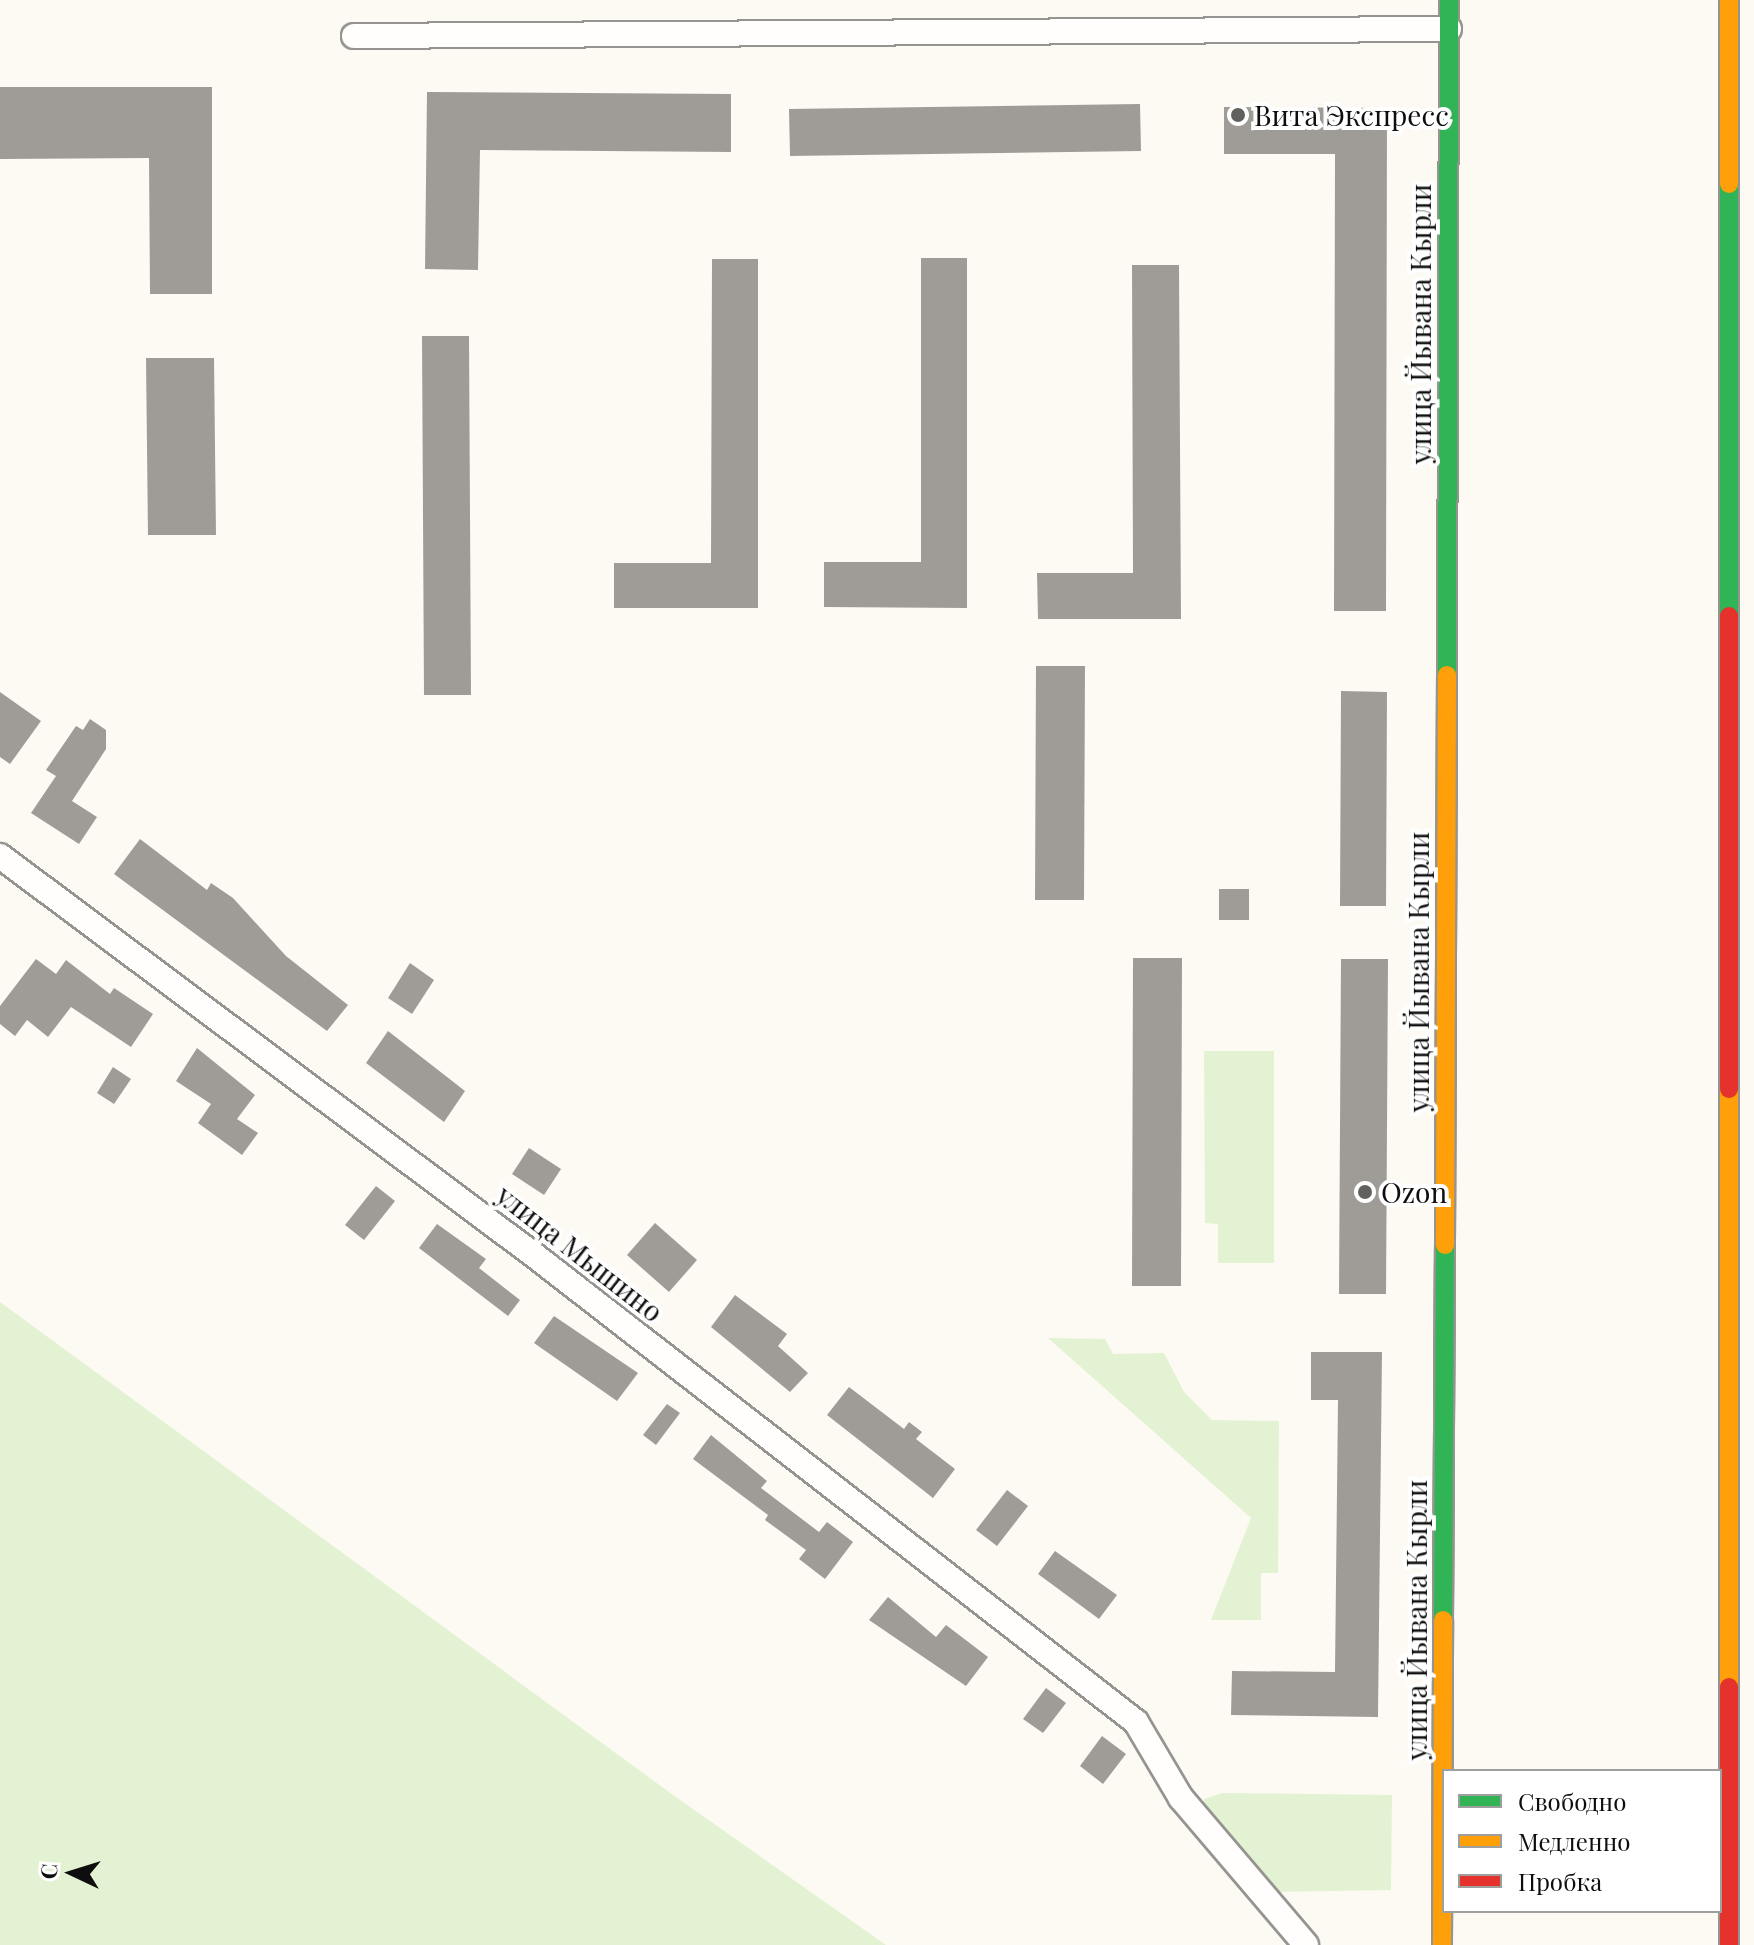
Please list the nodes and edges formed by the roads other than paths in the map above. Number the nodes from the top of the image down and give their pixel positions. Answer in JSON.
{"nodes":[{"id":1,"x":1449,"y":0,"type":"edge"},
{"id":2,"x":1729,"y":0,"type":"edge"},
{"id":3,"x":1449,"y":29,"type":"junction"},
{"id":4,"x":354,"y":36,"type":"dead end"},
{"id":5,"x":0,"y":856,"type":"edge"},
{"id":6,"x":1443,"y":1769,"type":"edge"},
{"id":7,"x":1442,"y":1913,"type":"edge"},
{"id":8,"x":1306,"y":1945,"type":"edge"},
{"id":9,"x":1442,"y":1945,"type":"edge"},
{"id":10,"x":1729,"y":1945,"type":"edge"}],
"edges":[{"from":1,"to":3,"type":"street","name":"улица Йывана Кырли"},
{"from":2,"to":10,"type":"street"},
{"from":3,"to":4,"type":"street"},
{"from":3,"to":6,"type":"street","name":"улица Йывана Кырли"},
{"from":5,"to":8,"type":"street","name":"улица Мышино"},
{"from":7,"to":9,"type":"street","name":"улица Йывана Кырли"}]}
